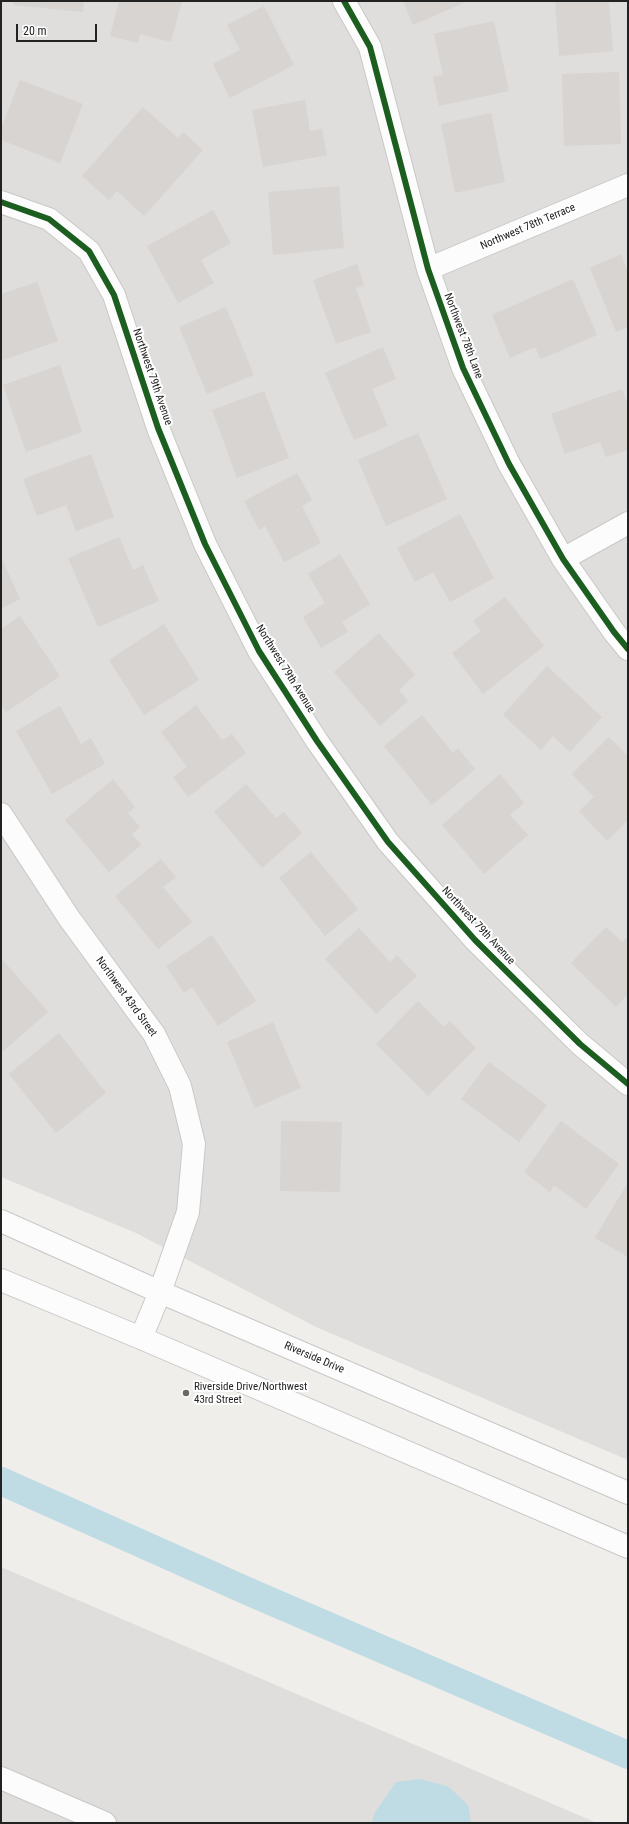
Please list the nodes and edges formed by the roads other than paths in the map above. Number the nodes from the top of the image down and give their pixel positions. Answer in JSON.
{"nodes":[{"id":1,"x":344,"y":1,"type":"edge"},
{"id":2,"x":628,"y":185,"type":"edge"},
{"id":3,"x":1,"y":202,"type":"edge"},
{"id":4,"x":428,"y":270,"type":"junction"},
{"id":5,"x":628,"y":523,"type":"edge"},
{"id":6,"x":563,"y":559,"type":"junction"},
{"id":7,"x":628,"y":649,"type":"edge"},
{"id":8,"x":1,"y":814,"type":"edge"},
{"id":9,"x":628,"y":1084,"type":"edge"},
{"id":10,"x":1,"y":1222,"type":"edge"},
{"id":11,"x":1,"y":1280,"type":"edge"},
{"id":12,"x":160,"y":1292,"type":"junction"},
{"id":13,"x":140,"y":1338,"type":"junction"},
{"id":14,"x":628,"y":1493,"type":"edge"},
{"id":15,"x":628,"y":1547,"type":"edge"},
{"id":16,"x":1,"y":1778,"type":"edge"},
{"id":17,"x":105,"y":1823,"type":"edge"}],
"edges":[{"from":1,"to":4,"type":"street","name":"Northwest 78th Lane"},
{"from":2,"to":4,"type":"street","name":"Northwest 78th Terrace"},
{"from":3,"to":9,"type":"street","name":"Northwest 79th Avenue"},
{"from":4,"to":6,"type":"street","name":"Northwest 78th Lane"},
{"from":5,"to":6,"type":"street"},
{"from":6,"to":7,"type":"street","name":"Northwest 78th Lane"},
{"from":8,"to":12,"type":"street","name":"Northwest 43rd Street"},
{"from":10,"to":12,"type":"street","name":"Riverside Drive"},
{"from":11,"to":13,"type":"street"},
{"from":12,"to":13,"type":"street","name":"Northwest 43rd Street"},
{"from":12,"to":14,"type":"street","name":"Riverside Drive"},
{"from":13,"to":15,"type":"street"},
{"from":16,"to":17,"type":"street"}]}
